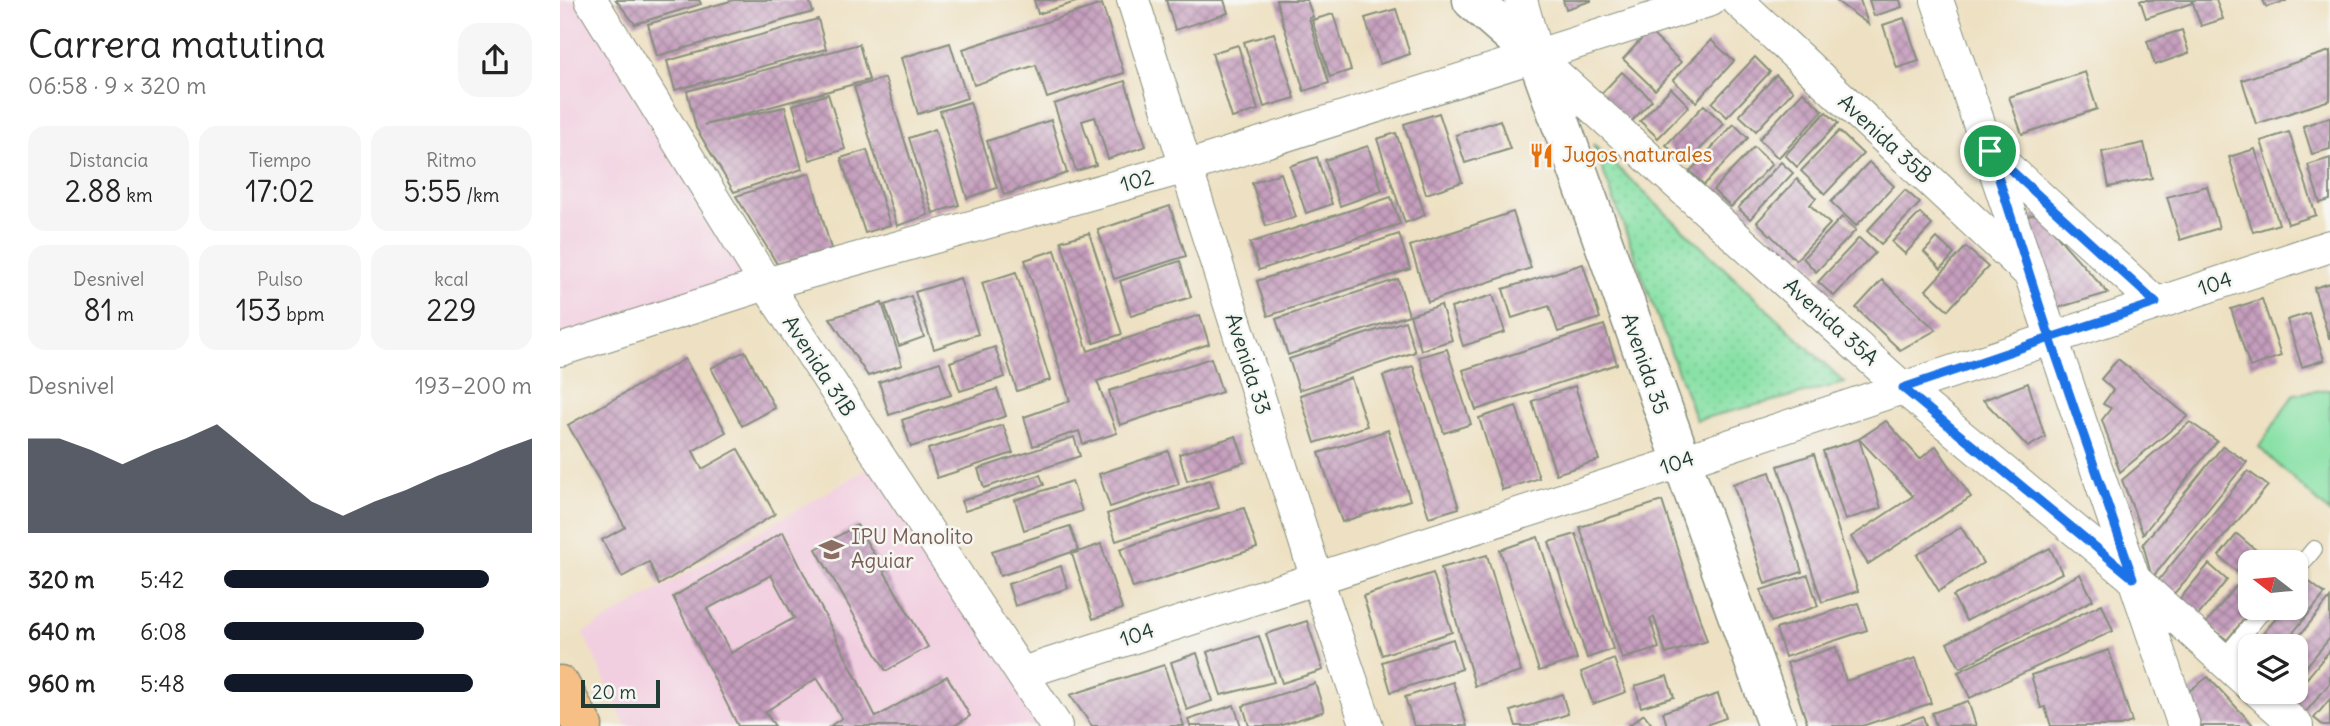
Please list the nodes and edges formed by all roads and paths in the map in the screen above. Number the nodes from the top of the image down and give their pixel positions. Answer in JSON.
{"nodes":[{"id":1,"x":591,"y":0,"type":"edge"},
{"id":2,"x":1133,"y":0,"type":"edge"},
{"id":3,"x":1472,"y":0,"type":"edge"},
{"id":4,"x":1521,"y":0,"type":"edge"},
{"id":5,"x":1711,"y":0,"type":"edge"},
{"id":6,"x":1737,"y":0,"type":"edge"},
{"id":7,"x":1937,"y":0,"type":"edge"},
{"id":8,"x":1537,"y":57,"type":"junction"},
{"id":9,"x":1990,"y":151,"type":"junction"},
{"id":10,"x":1186,"y":167,"type":"junction"},
{"id":11,"x":2330,"y":246,"type":"edge"},
{"id":12,"x":2033,"y":277,"type":"junction"},
{"id":13,"x":766,"y":284,"type":"junction"},
{"id":14,"x":2156,"y":303,"type":"junction"},
{"id":15,"x":2050,"y":338,"type":"junction"},
{"id":16,"x":560,"y":350,"type":"edge"},
{"id":17,"x":1903,"y":388,"type":"junction"},
{"id":18,"x":1680,"y":462,"type":"junction"},
{"id":19,"x":2315,"y":549,"type":"dead end"},
{"id":20,"x":2308,"y":557,"type":"edge"},
{"id":21,"x":1316,"y":576,"type":"junction"},
{"id":22,"x":2133,"y":578,"type":"junction"},
{"id":23,"x":2255,"y":620,"type":"edge"},
{"id":24,"x":2222,"y":660,"type":"junction"},
{"id":25,"x":1022,"y":673,"type":"junction"},
{"id":26,"x":2238,"y":674,"type":"edge"},
{"id":27,"x":560,"y":685,"type":"edge"},
{"id":28,"x":2272,"y":704,"type":"edge"},
{"id":29,"x":583,"y":726,"type":"edge"},
{"id":30,"x":1055,"y":726,"type":"edge"},
{"id":31,"x":1367,"y":726,"type":"edge"},
{"id":32,"x":1777,"y":726,"type":"edge"},
{"id":33,"x":2184,"y":726,"type":"edge"},
{"id":34,"x":2297,"y":726,"type":"edge"}],
"edges":[{"from":1,"to":13,"type":"street","name":"Avenida 31B"},
{"from":2,"to":10,"type":"street","name":"Avenida 33"},
{"from":3,"to":8,"type":"street"},
{"from":4,"to":8,"type":"street","name":"Avenida 35"},
{"from":5,"to":8,"type":"street","name":"102"},
{"from":6,"to":12,"type":"street","name":"Avenida 35B"},
{"from":7,"to":9,"type":"street"},
{"from":8,"to":10,"type":"street","name":"102"},
{"from":8,"to":17,"type":"street","name":"Avenida 35A"},
{"from":8,"to":18,"type":"street","name":"Avenida 35"},
{"from":9,"to":12,"type":"street"},
{"from":9,"to":14,"type":"street"},
{"from":10,"to":13,"type":"street","name":"102"},
{"from":10,"to":21,"type":"street","name":"Avenida 33"},
{"from":11,"to":14,"type":"street","name":"104"},
{"from":12,"to":15,"type":"street"},
{"from":13,"to":16,"type":"street","name":"102"},
{"from":13,"to":25,"type":"street","name":"Avenida 31B"},
{"from":14,"to":15,"type":"street","name":"104"},
{"from":15,"to":17,"type":"street","name":"104"},
{"from":15,"to":22,"type":"street"},
{"from":17,"to":18,"type":"street","name":"104"},
{"from":17,"to":22,"type":"street","name":"Avenida 35A"},
{"from":18,"to":21,"type":"street","name":"104"},
{"from":18,"to":32,"type":"street","name":"Avenida 35"},
{"from":19,"to":20,"type":"lane"},
{"from":21,"to":25,"type":"street","name":"104"},
{"from":21,"to":31,"type":"street","name":"Avenida 33"},
{"from":22,"to":24,"type":"street","name":"Avenida 35A"},
{"from":22,"to":33,"type":"street"},
{"from":23,"to":24,"type":"lane"},
{"from":24,"to":26,"type":"street","name":"Avenida 35A"},
{"from":25,"to":30,"type":"street","name":"Avenida 31B"},
{"from":27,"to":29,"type":"main road"},
{"from":28,"to":34,"type":"street"}]}
